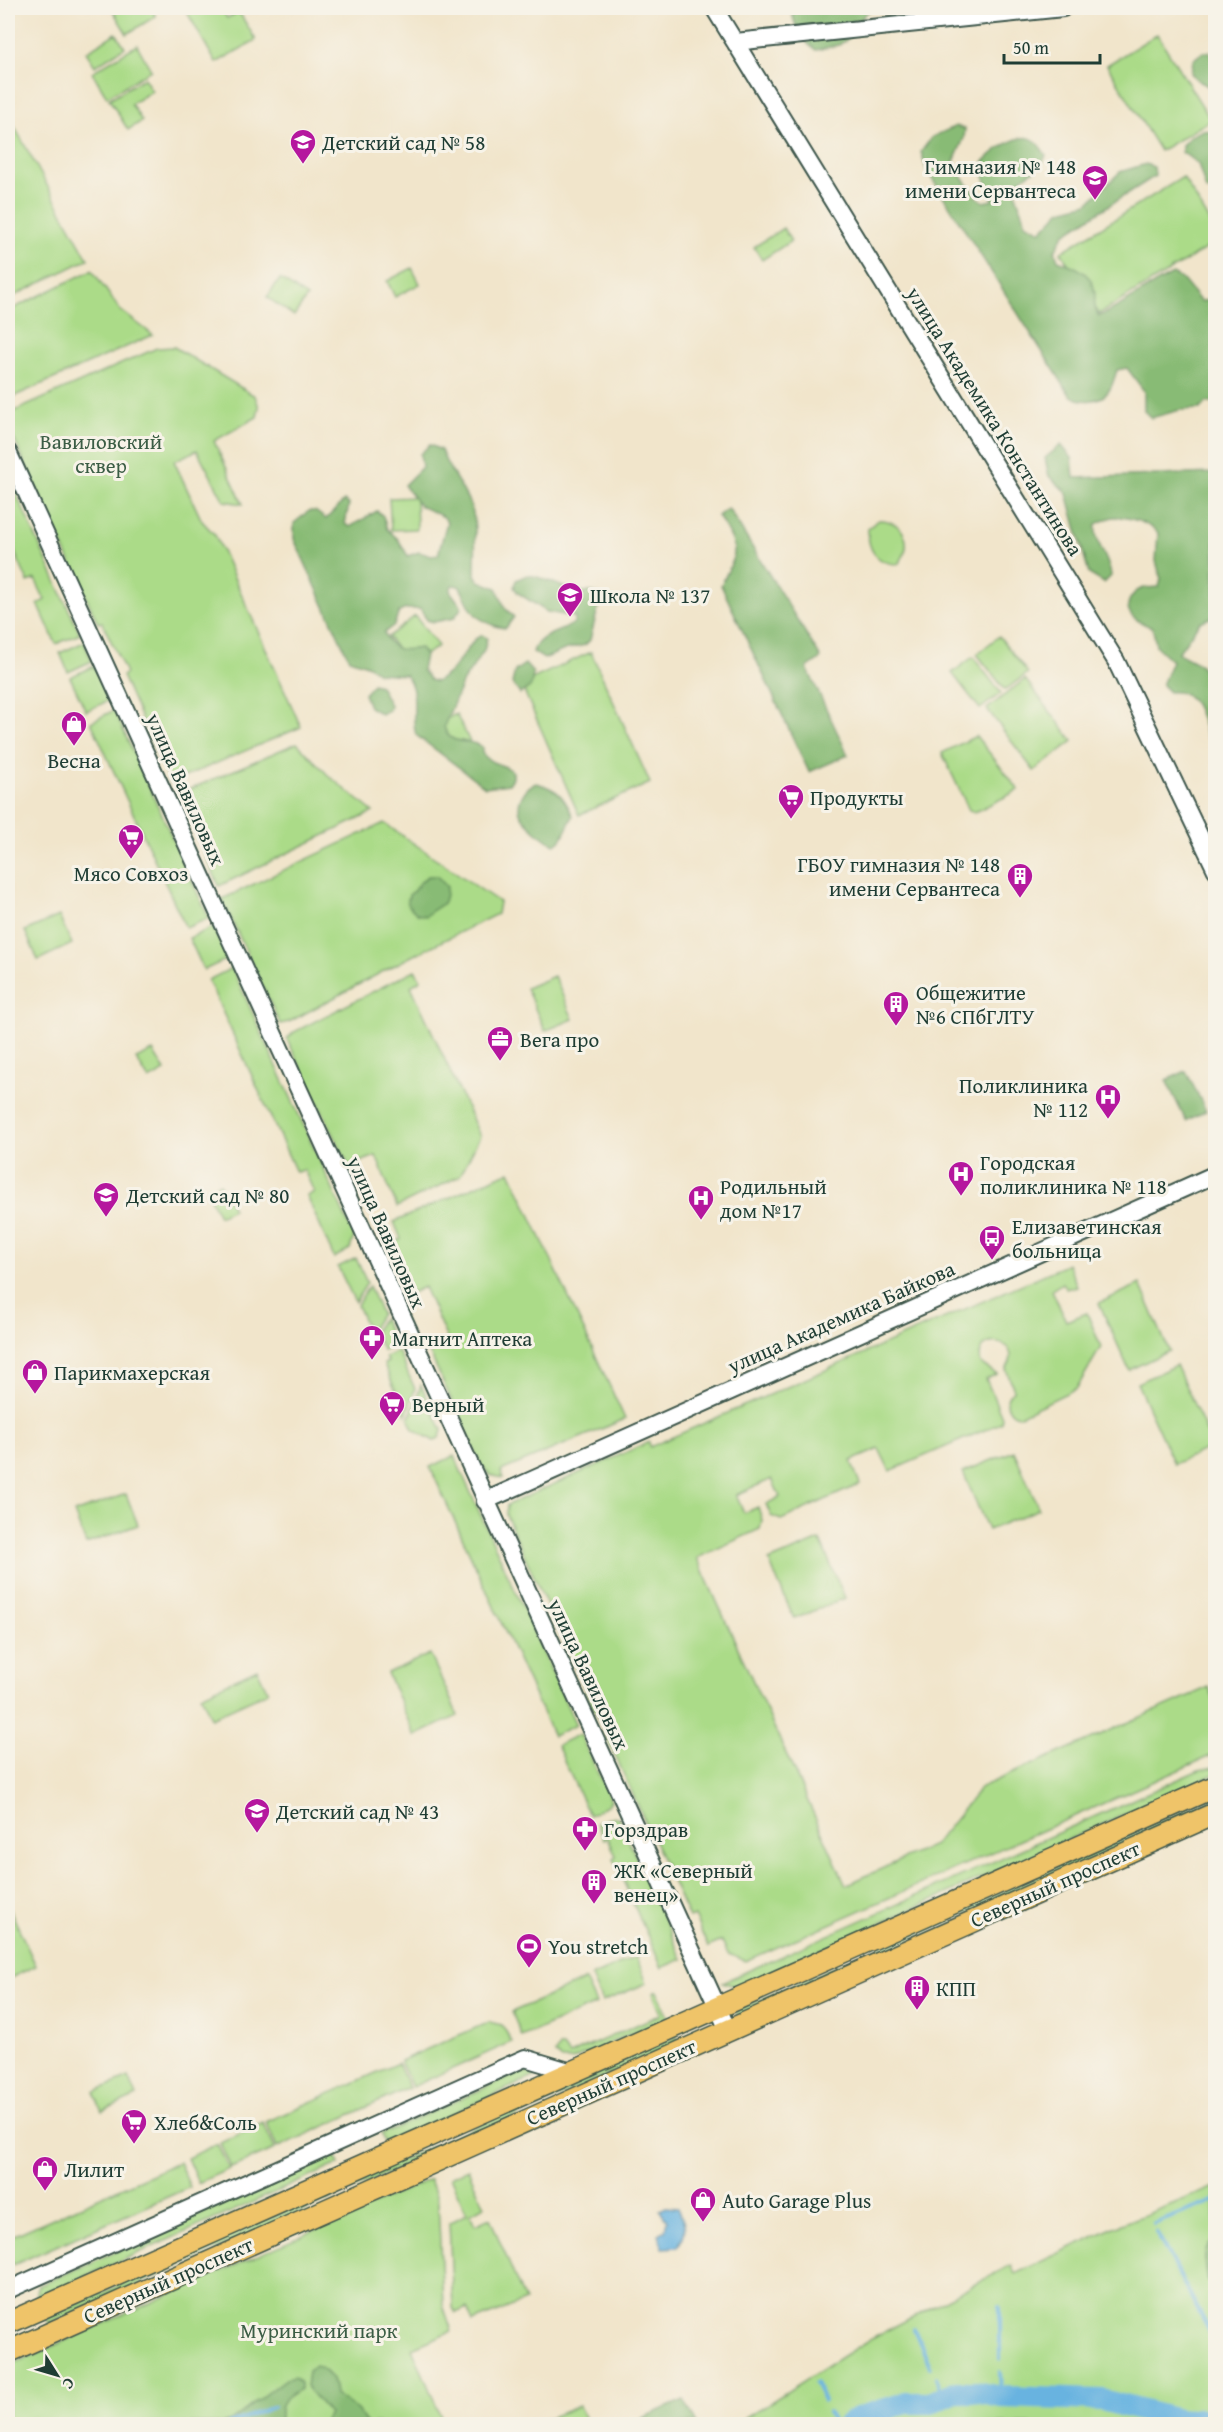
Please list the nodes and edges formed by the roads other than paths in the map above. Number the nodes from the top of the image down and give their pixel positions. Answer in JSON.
{"nodes":[{"id":1,"x":714,"y":8,"type":"edge"},
{"id":2,"x":1063,"y":8,"type":"edge"},
{"id":3,"x":735,"y":42,"type":"junction"},
{"id":4,"x":8,"y":452,"type":"edge"},
{"id":5,"x":1215,"y":870,"type":"edge"},
{"id":6,"x":1215,"y":1174,"type":"edge"},
{"id":7,"x":485,"y":1501,"type":"junction"},
{"id":8,"x":1215,"y":1786,"type":"edge"},
{"id":9,"x":1215,"y":1813,"type":"edge"},
{"id":10,"x":717,"y":2007,"type":"junction"},
{"id":11,"x":728,"y":2030,"type":"junction"},
{"id":12,"x":572,"y":2072,"type":"junction"},
{"id":13,"x":18,"y":2285,"type":"edge"},
{"id":14,"x":8,"y":2323,"type":"edge"},
{"id":15,"x":8,"y":2352,"type":"edge"}],
"edges":[{"from":1,"to":3,"type":"street","name":"улица Академика Константинова"},
{"from":2,"to":3,"type":"street"},
{"from":3,"to":5,"type":"street","name":"улица Академика Константинова"},
{"from":4,"to":7,"type":"street","name":"улица Вавиловых"},
{"from":6,"to":7,"type":"street","name":"улица Академика Байкова"},
{"from":7,"to":10,"type":"street","name":"улица Вавиловых"},
{"from":8,"to":10,"type":"main road","name":"Северный проспект"},
{"from":9,"to":11,"type":"main road","name":"Северный проспект"},
{"from":10,"to":11,"type":"street","name":"улица Вавиловых"},
{"from":10,"to":12,"type":"main road","name":"Северный проспект"},
{"from":11,"to":15,"type":"main road","name":"Северный проспект"},
{"from":12,"to":13,"type":"street"},
{"from":12,"to":14,"type":"main road","name":"Северный проспект"}]}
